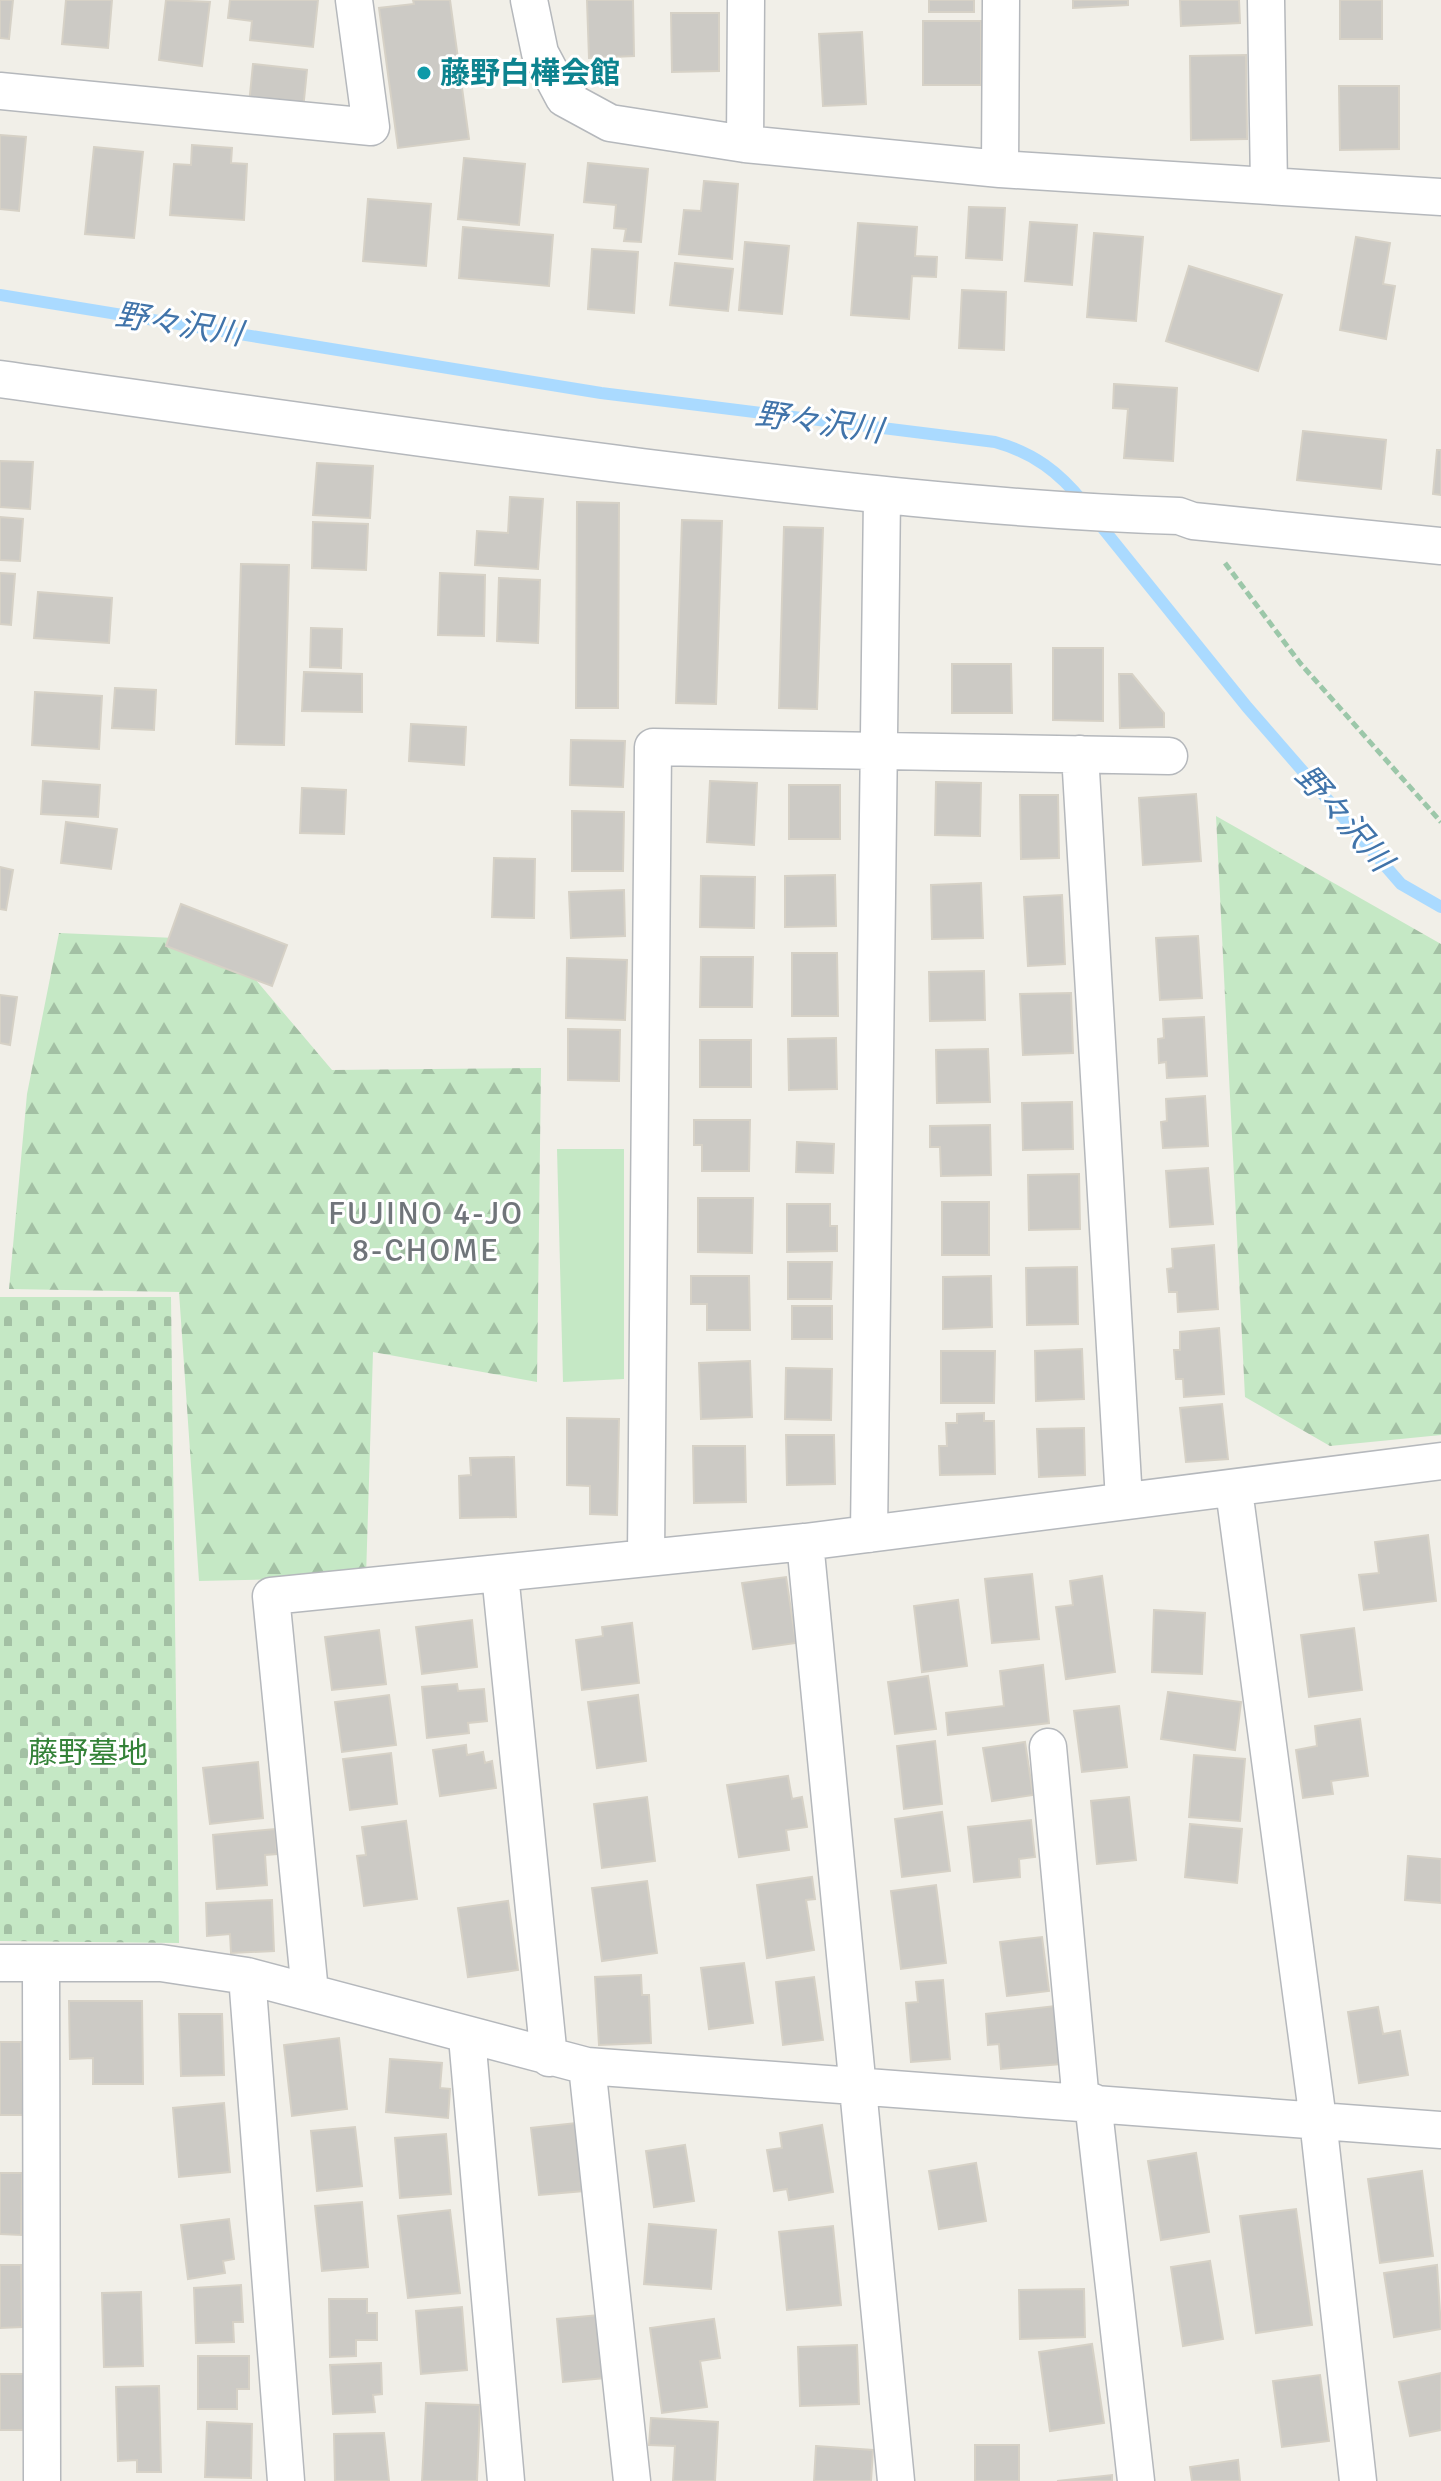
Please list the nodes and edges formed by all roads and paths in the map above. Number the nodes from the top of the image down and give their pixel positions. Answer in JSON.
{"nodes":[{"id":1,"x":354,"y":0,"type":"edge"},
{"id":2,"x":529,"y":0,"type":"edge"},
{"id":3,"x":746,"y":0,"type":"edge"},
{"id":4,"x":1001,"y":0,"type":"edge"},
{"id":5,"x":1266,"y":0,"type":"edge"},
{"id":6,"x":0,"y":91,"type":"edge"},
{"id":7,"x":745,"y":144,"type":"junction"},
{"id":8,"x":1000,"y":169,"type":"junction"},
{"id":9,"x":1269,"y":186,"type":"junction"},
{"id":10,"x":1441,"y":197,"type":"edge"},
{"id":11,"x":0,"y":379,"type":"edge"},
{"id":12,"x":882,"y":496,"type":"junction"},
{"id":13,"x":1186,"y":518,"type":"junction"},
{"id":14,"x":1441,"y":546,"type":"edge"},
{"id":15,"x":879,"y":749,"type":"junction"},
{"id":16,"x":1080,"y":754,"type":"junction"},
{"id":17,"x":1169,"y":756,"type":"dead end"},
{"id":18,"x":1441,"y":822,"type":"edge"},
{"id":19,"x":1441,"y":1461,"type":"edge"},
{"id":20,"x":1234,"y":1490,"type":"junction"},
{"id":21,"x":1124,"y":1500,"type":"junction"},
{"id":22,"x":869,"y":1534,"type":"junction"},
{"id":23,"x":805,"y":1542,"type":"junction"},
{"id":24,"x":646,"y":1556,"type":"junction"},
{"id":25,"x":500,"y":1574,"type":"junction"},
{"id":26,"x":1048,"y":1747,"type":"dead end"},
{"id":27,"x":0,"y":1963,"type":"edge"},
{"id":28,"x":41,"y":1963,"type":"junction"},
{"id":29,"x":247,"y":1976,"type":"junction"},
{"id":30,"x":310,"y":1992,"type":"junction"},
{"id":31,"x":467,"y":2037,"type":"junction"},
{"id":32,"x":549,"y":2058,"type":"junction"},
{"id":33,"x":587,"y":2066,"type":"junction"},
{"id":34,"x":856,"y":2088,"type":"junction"},
{"id":35,"x":1087,"y":2102,"type":"junction"},
{"id":36,"x":1318,"y":2120,"type":"junction"},
{"id":37,"x":1441,"y":2130,"type":"edge"},
{"id":38,"x":42,"y":2481,"type":"edge"},
{"id":39,"x":286,"y":2481,"type":"edge"},
{"id":40,"x":506,"y":2481,"type":"edge"},
{"id":41,"x":632,"y":2481,"type":"edge"},
{"id":42,"x":896,"y":2481,"type":"edge"},
{"id":43,"x":1136,"y":2481,"type":"edge"},
{"id":44,"x":1358,"y":2481,"type":"edge"}],
"edges":[{"from":1,"to":6,"type":"street"},
{"from":2,"to":7,"type":"street"},
{"from":3,"to":7,"type":"street"},
{"from":4,"to":8,"type":"street"},
{"from":5,"to":9,"type":"street"},
{"from":7,"to":8,"type":"street"},
{"from":8,"to":9,"type":"street"},
{"from":9,"to":10,"type":"street"},
{"from":11,"to":12,"type":"street"},
{"from":12,"to":13,"type":"street"},
{"from":12,"to":15,"type":"street"},
{"from":13,"to":14,"type":"street"},
{"from":13,"to":18,"type":"path"},
{"from":15,"to":16,"type":"street"},
{"from":15,"to":22,"type":"street"},
{"from":15,"to":24,"type":"street"},
{"from":16,"to":17,"type":"street"},
{"from":16,"to":21,"type":"street"},
{"from":19,"to":20,"type":"street"},
{"from":20,"to":21,"type":"street"},
{"from":20,"to":36,"type":"street"},
{"from":21,"to":22,"type":"street"},
{"from":22,"to":23,"type":"street"},
{"from":23,"to":24,"type":"street"},
{"from":23,"to":34,"type":"street"},
{"from":24,"to":25,"type":"street"},
{"from":25,"to":30,"type":"street"},
{"from":25,"to":32,"type":"street"},
{"from":26,"to":35,"type":"street"},
{"from":27,"to":28,"type":"street"},
{"from":28,"to":29,"type":"street"},
{"from":28,"to":38,"type":"street"},
{"from":29,"to":30,"type":"street"},
{"from":29,"to":39,"type":"street"},
{"from":30,"to":31,"type":"street"},
{"from":31,"to":32,"type":"street"},
{"from":31,"to":40,"type":"street"},
{"from":32,"to":33,"type":"street"},
{"from":33,"to":34,"type":"street"},
{"from":33,"to":41,"type":"street"},
{"from":34,"to":35,"type":"street"},
{"from":34,"to":42,"type":"street"},
{"from":35,"to":36,"type":"street"},
{"from":35,"to":43,"type":"street"},
{"from":36,"to":37,"type":"street"},
{"from":36,"to":44,"type":"street"}]}
